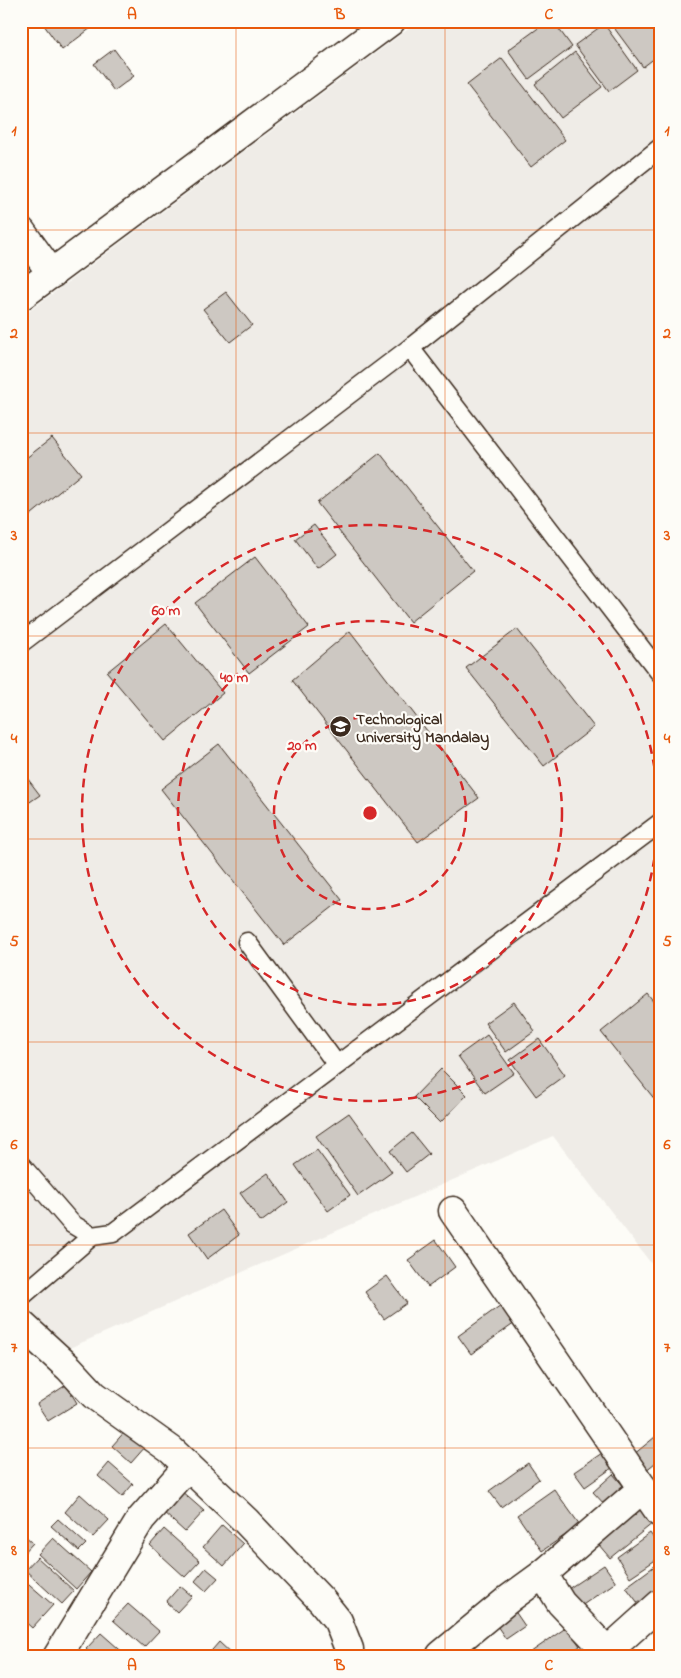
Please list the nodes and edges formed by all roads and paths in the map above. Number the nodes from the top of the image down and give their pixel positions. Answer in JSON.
{"nodes":[{"id":1,"x":391,"y":21,"type":"edge"},
{"id":2,"x":660,"y":148,"type":"edge"},
{"id":3,"x":21,"y":231,"type":"edge"},
{"id":4,"x":52,"y":274,"type":"junction"},
{"id":5,"x":21,"y":296,"type":"edge"},
{"id":6,"x":410,"y":348,"type":"junction"},
{"id":7,"x":21,"y":643,"type":"edge"},
{"id":8,"x":660,"y":673,"type":"edge"},
{"id":9,"x":660,"y":824,"type":"edge"},
{"id":10,"x":247,"y":942,"type":"dead end"},
{"id":11,"x":337,"y":1065,"type":"junction"},
{"id":12,"x":21,"y":1165,"type":"edge"},
{"id":13,"x":453,"y":1211,"type":"dead end"},
{"id":14,"x":92,"y":1236,"type":"junction"},
{"id":15,"x":21,"y":1297,"type":"edge"},
{"id":16,"x":21,"y":1324,"type":"edge"},
{"id":17,"x":188,"y":1466,"type":"junction"},
{"id":18,"x":643,"y":1488,"type":"junction"},
{"id":19,"x":660,"y":1513,"type":"edge"},
{"id":20,"x":543,"y":1574,"type":"junction"},
{"id":21,"x":660,"y":1604,"type":"edge"},
{"id":22,"x":604,"y":1654,"type":"edge"},
{"id":23,"x":441,"y":1655,"type":"dead end"},
{"id":24,"x":57,"y":1657,"type":"edge"},
{"id":25,"x":349,"y":1657,"type":"edge"}],
"edges":[{"from":1,"to":4,"type":"street"},
{"from":2,"to":6,"type":"lane"},
{"from":3,"to":4,"type":"street"},
{"from":4,"to":5,"type":"street"},
{"from":6,"to":7,"type":"lane"},
{"from":6,"to":8,"type":"lane"},
{"from":9,"to":11,"type":"lane"},
{"from":10,"to":11,"type":"lane"},
{"from":11,"to":14,"type":"lane"},
{"from":12,"to":14,"type":"lane"},
{"from":13,"to":18,"type":"street"},
{"from":14,"to":15,"type":"lane"},
{"from":16,"to":17,"type":"street"},
{"from":17,"to":24,"type":"street"},
{"from":17,"to":25,"type":"street"},
{"from":18,"to":19,"type":"street"},
{"from":18,"to":20,"type":"street"},
{"from":20,"to":22,"type":"street"},
{"from":20,"to":23,"type":"street"},
{"from":21,"to":22,"type":"street"}]}
